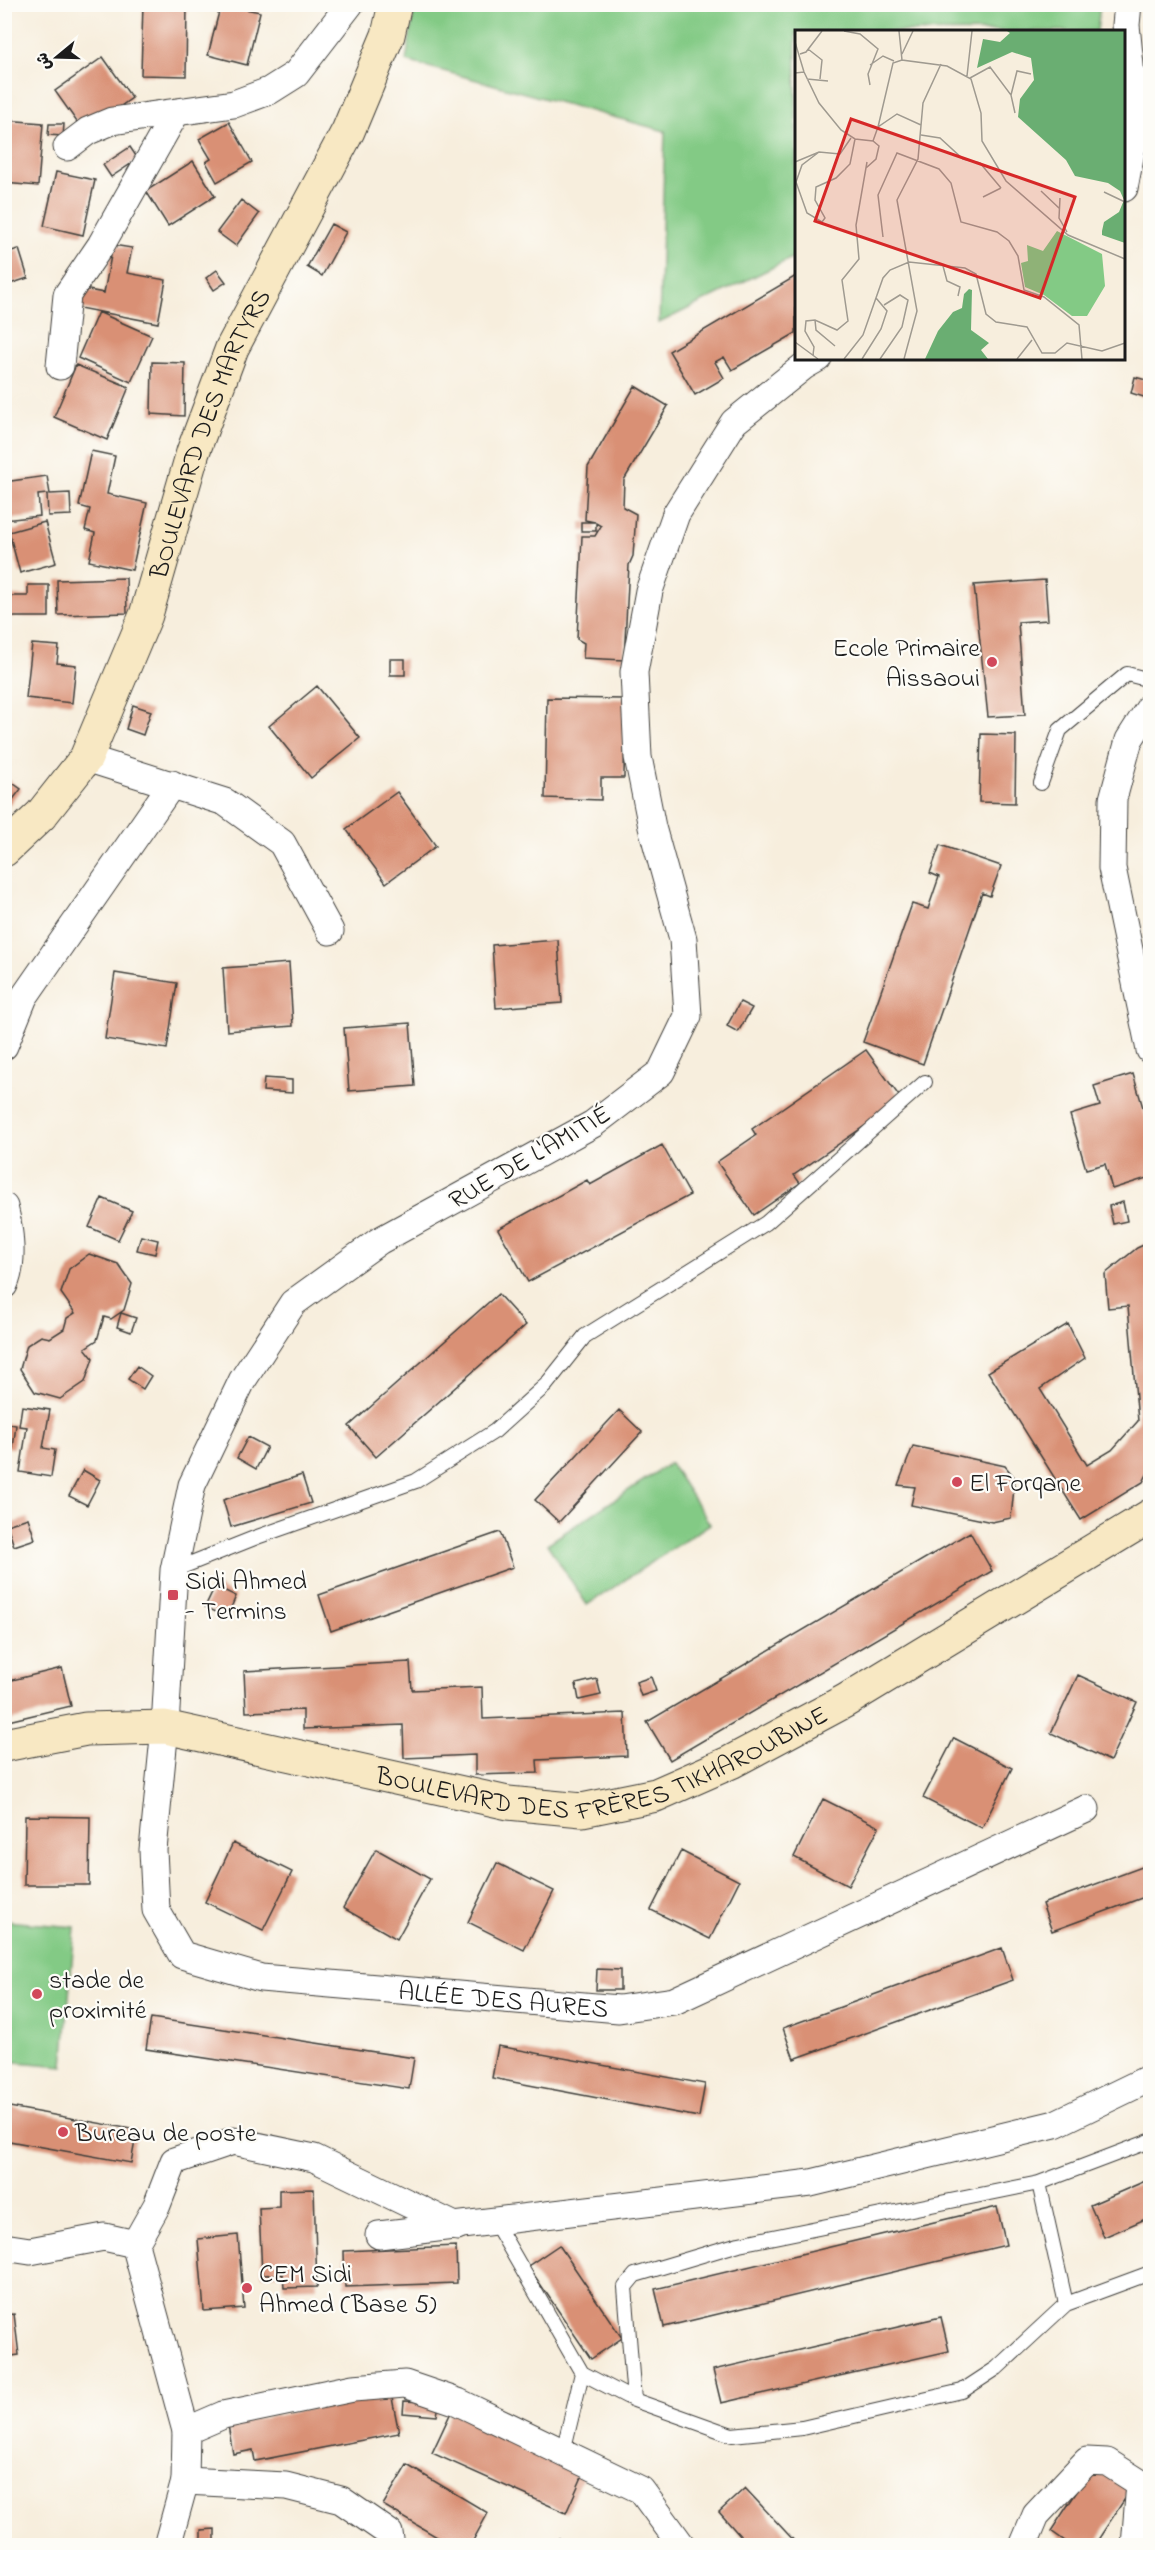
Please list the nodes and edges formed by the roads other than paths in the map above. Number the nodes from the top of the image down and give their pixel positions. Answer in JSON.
{"nodes":[{"id":1,"x":350,"y":4,"type":"edge"},
{"id":2,"x":395,"y":4,"type":"edge"},
{"id":3,"x":1128,"y":4,"type":"edge"},
{"id":4,"x":175,"y":114,"type":"junction"},
{"id":5,"x":67,"y":147,"type":"dead end"},
{"id":6,"x":1125,"y":183,"type":"edge"},
{"id":7,"x":814,"y":360,"type":"edge"},
{"id":8,"x":60,"y":366,"type":"dead end"},
{"id":9,"x":1150,"y":680,"type":"edge"},
{"id":10,"x":1150,"y":707,"type":"edge"},
{"id":11,"x":86,"y":758,"type":"junction"},
{"id":12,"x":1041,"y":783,"type":"dead end"},
{"id":13,"x":172,"y":784,"type":"junction"},
{"id":14,"x":4,"y":850,"type":"edge"},
{"id":15,"x":330,"y":931,"type":"dead end"},
{"id":16,"x":4,"y":1046,"type":"edge"},
{"id":17,"x":1150,"y":1050,"type":"edge"},
{"id":18,"x":925,"y":1082,"type":"dead end"},
{"id":19,"x":4,"y":1207,"type":"edge"},
{"id":20,"x":4,"y":1285,"type":"edge"},
{"id":21,"x":1150,"y":1516,"type":"edge"},
{"id":22,"x":174,"y":1570,"type":"junction"},
{"id":23,"x":165,"y":1727,"type":"junction"},
{"id":24,"x":4,"y":1745,"type":"edge"},
{"id":25,"x":1086,"y":1809,"type":"dead end"},
{"id":26,"x":1150,"y":2078,"type":"edge"},
{"id":27,"x":1150,"y":2141,"type":"edge"},
{"id":28,"x":1039,"y":2182,"type":"junction"},
{"id":29,"x":495,"y":2222,"type":"junction"},
{"id":30,"x":457,"y":2227,"type":"junction"},
{"id":31,"x":379,"y":2235,"type":"dead end"},
{"id":32,"x":135,"y":2244,"type":"junction"},
{"id":33,"x":4,"y":2247,"type":"edge"},
{"id":34,"x":1150,"y":2273,"type":"edge"},
{"id":35,"x":1066,"y":2304,"type":"junction"},
{"id":36,"x":582,"y":2373,"type":"junction"},
{"id":37,"x":634,"y":2400,"type":"junction"},
{"id":38,"x":186,"y":2431,"type":"junction"},
{"id":39,"x":563,"y":2452,"type":"junction"},
{"id":40,"x":185,"y":2481,"type":"junction"},
{"id":41,"x":167,"y":2546,"type":"edge"},
{"id":42,"x":391,"y":2546,"type":"edge"},
{"id":43,"x":682,"y":2546,"type":"edge"},
{"id":44,"x":1023,"y":2546,"type":"edge"},
{"id":45,"x":1135,"y":2546,"type":"edge"}],
"edges":[{"from":1,"to":4,"type":"street"},
{"from":2,"to":11,"type":"street","name":"BOULEVARD DES MARTYRS"},
{"from":3,"to":6,"type":"street"},
{"from":4,"to":5,"type":"street"},
{"from":4,"to":8,"type":"street"},
{"from":7,"to":22,"type":"street","name":"RUE DE L'AMITIÉ"},
{"from":9,"to":12,"type":"lane"},
{"from":10,"to":17,"type":"street"},
{"from":11,"to":13,"type":"street"},
{"from":11,"to":14,"type":"street","name":"BOULEVARD DES MARTYRS"},
{"from":13,"to":15,"type":"street"},
{"from":13,"to":16,"type":"street"},
{"from":18,"to":22,"type":"lane"},
{"from":19,"to":20,"type":"street"},
{"from":21,"to":23,"type":"street","name":"BOULEVARD DES FRÈRES TIKHAROUBINE"},
{"from":22,"to":23,"type":"street","name":"RUE DE L'AMITIÉ"},
{"from":23,"to":24,"type":"street","name":"BOULEVARD DES FRÈRES TIKHAROUBINE"},
{"from":23,"to":25,"type":"street","name":"ALLÉE DES AURES"},
{"from":26,"to":29,"type":"street"},
{"from":27,"to":28,"type":"lane"},
{"from":28,"to":35,"type":"lane"},
{"from":28,"to":37,"type":"lane"},
{"from":29,"to":30,"type":"street"},
{"from":29,"to":36,"type":"lane"},
{"from":30,"to":31,"type":"street"},
{"from":30,"to":32,"type":"street"},
{"from":32,"to":33,"type":"street"},
{"from":32,"to":38,"type":"street"},
{"from":34,"to":35,"type":"lane"},
{"from":35,"to":37,"type":"lane"},
{"from":36,"to":37,"type":"lane"},
{"from":36,"to":39,"type":"lane"},
{"from":38,"to":39,"type":"street"},
{"from":38,"to":40,"type":"street"},
{"from":39,"to":43,"type":"street"},
{"from":40,"to":41,"type":"street"},
{"from":40,"to":42,"type":"street"},
{"from":44,"to":45,"type":"street"}]}
